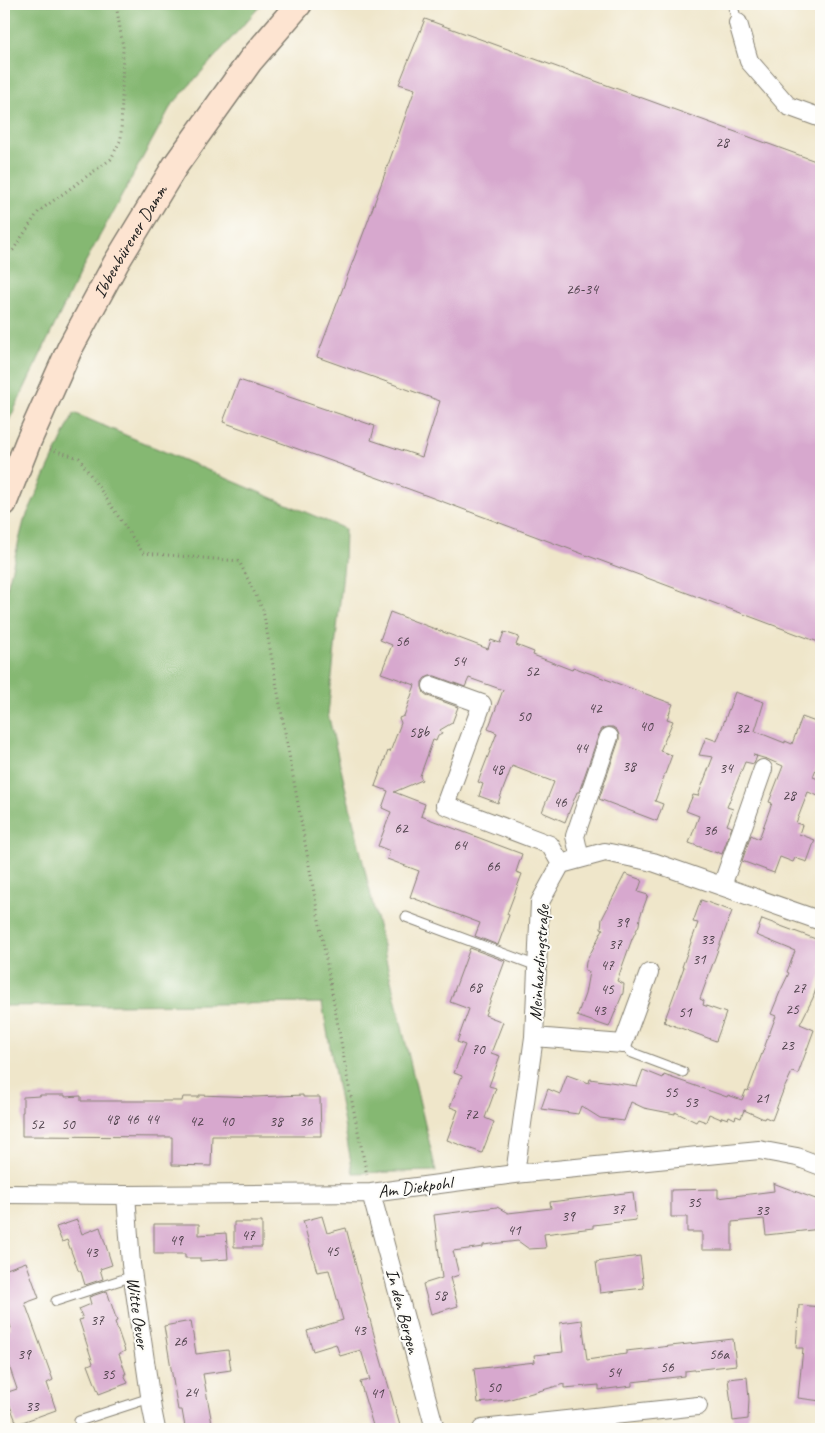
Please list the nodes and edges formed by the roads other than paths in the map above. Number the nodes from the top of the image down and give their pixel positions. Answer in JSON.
{"nodes":[{"id":1,"x":299,"y":4,"type":"edge"},
{"id":2,"x":732,"y":4,"type":"edge"},
{"id":3,"x":738,"y":23,"type":"joint"},
{"id":4,"x":821,"y":118,"type":"edge"},
{"id":5,"x":4,"y":503,"type":"edge"},
{"id":6,"x":432,"y":686,"type":"dead end"},
{"id":7,"x":609,"y":737,"type":"dead end"},
{"id":8,"x":763,"y":769,"type":"dead end"},
{"id":9,"x":580,"y":859,"type":"junction"},
{"id":10,"x":562,"y":864,"type":"junction"},
{"id":11,"x":722,"y":886,"type":"junction"},
{"id":12,"x":406,"y":917,"type":"dead end"},
{"id":13,"x":821,"y":921,"type":"edge"},
{"id":14,"x":537,"y":966,"type":"junction"},
{"id":15,"x":649,"y":973,"type":"dead end"},
{"id":16,"x":534,"y":1037,"type":"junction"},
{"id":17,"x":623,"y":1044,"type":"junction"},
{"id":18,"x":683,"y":1072,"type":"dead end"},
{"id":19,"x":821,"y":1166,"type":"edge"},
{"id":20,"x":515,"y":1174,"type":"junction"},
{"id":21,"x":371,"y":1193,"type":"junction"},
{"id":22,"x":4,"y":1194,"type":"edge"},
{"id":23,"x":126,"y":1195,"type":"junction"},
{"id":24,"x":133,"y":1276,"type":"junction"},
{"id":25,"x":56,"y":1301,"type":"dead end"},
{"id":26,"x":150,"y":1398,"type":"junction"},
{"id":27,"x":698,"y":1406,"type":"dead end"},
{"id":28,"x":79,"y":1421,"type":"dead end"},
{"id":29,"x":156,"y":1429,"type":"edge"},
{"id":30,"x":435,"y":1429,"type":"edge"},
{"id":31,"x":482,"y":1429,"type":"edge"}],
"edges":[{"from":1,"to":5,"type":"main road","name":"Ibbenbürener Damm"},
{"from":2,"to":3,"type":"lane"},
{"from":3,"to":4,"type":"street"},
{"from":6,"to":10,"type":"street"},
{"from":7,"to":9,"type":"street"},
{"from":8,"to":11,"type":"street"},
{"from":9,"to":10,"type":"street"},
{"from":9,"to":11,"type":"street"},
{"from":10,"to":14,"type":"street","name":"Meinhardingstraße"},
{"from":11,"to":13,"type":"street"},
{"from":12,"to":14,"type":"lane"},
{"from":14,"to":16,"type":"street","name":"Meinhardingstraße"},
{"from":15,"to":17,"type":"street"},
{"from":16,"to":17,"type":"street","name":"Meinhardingstraße"},
{"from":16,"to":20,"type":"street","name":"Meinhardingstraße"},
{"from":17,"to":18,"type":"lane"},
{"from":19,"to":20,"type":"street","name":"Am Diekpohl"},
{"from":20,"to":21,"type":"street","name":"Am Diekpohl"},
{"from":21,"to":23,"type":"street","name":"Am Diekpohl"},
{"from":21,"to":30,"type":"street","name":"In den Bergen"},
{"from":22,"to":23,"type":"street","name":"Am Diekpohl"},
{"from":23,"to":24,"type":"street","name":"Witte Oever"},
{"from":24,"to":25,"type":"lane"},
{"from":24,"to":26,"type":"street","name":"Witte Oever"},
{"from":26,"to":28,"type":"lane"},
{"from":26,"to":29,"type":"street","name":"Witte Oever"},
{"from":27,"to":31,"type":"street"}]}
